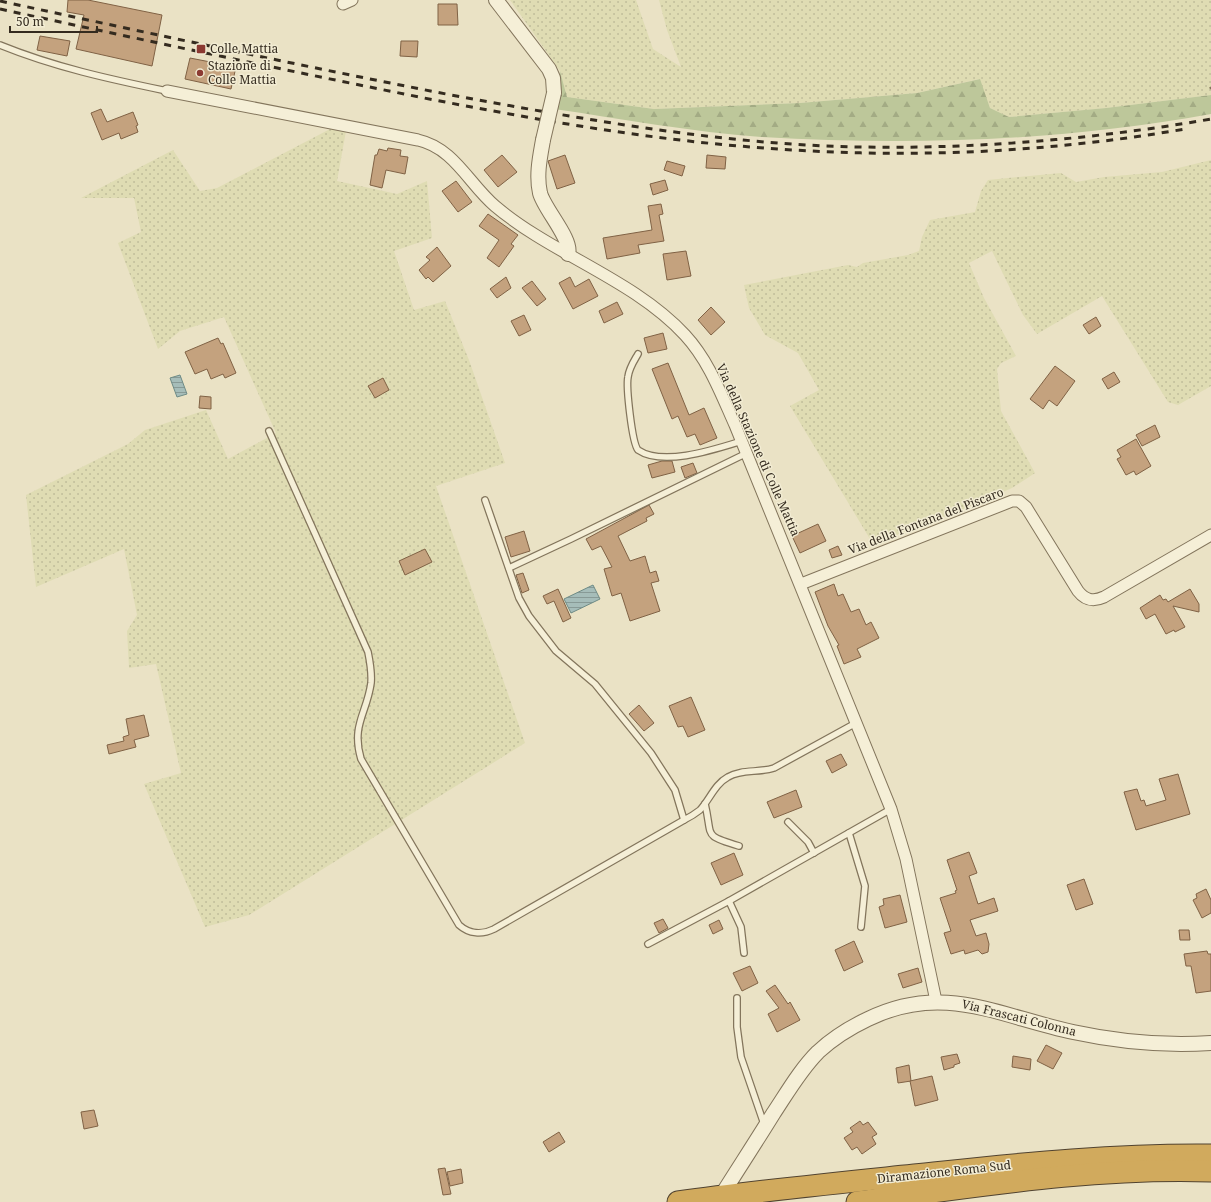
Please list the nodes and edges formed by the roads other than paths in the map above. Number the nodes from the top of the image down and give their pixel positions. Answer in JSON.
{"nodes":[{"id":1,"x":496,"y":0,"type":"edge"},
{"id":2,"x":0,"y":44,"type":"edge"},
{"id":3,"x":167,"y":91,"type":"joint"},
{"id":4,"x":568,"y":254,"type":"junction"},
{"id":5,"x":638,"y":354,"type":"dead end"},
{"id":6,"x":269,"y":431,"type":"dead end"},
{"id":7,"x":742,"y":441,"type":"junction"},
{"id":8,"x":747,"y":453,"type":"junction"},
{"id":9,"x":485,"y":500,"type":"dead end"},
{"id":10,"x":1211,"y":534,"type":"edge"},
{"id":11,"x":509,"y":568,"type":"junction"},
{"id":12,"x":801,"y":584,"type":"junction"},
{"id":13,"x":856,"y":722,"type":"junction"},
{"id":14,"x":705,"y":804,"type":"junction"},
{"id":15,"x":891,"y":809,"type":"junction"},
{"id":16,"x":684,"y":820,"type":"junction"},
{"id":17,"x":788,"y":822,"type":"dead end"},
{"id":18,"x":849,"y":833,"type":"junction"},
{"id":19,"x":739,"y":846,"type":"dead end"},
{"id":20,"x":814,"y":853,"type":"junction"},
{"id":21,"x":729,"y":901,"type":"junction"},
{"id":22,"x":862,"y":927,"type":"dead end"},
{"id":23,"x":648,"y":944,"type":"dead end"},
{"id":24,"x":744,"y":953,"type":"dead end"},
{"id":25,"x":736,"y":998,"type":"dead end"},
{"id":26,"x":936,"y":1002,"type":"junction"},
{"id":27,"x":1211,"y":1043,"type":"edge"},
{"id":28,"x":765,"y":1126,"type":"junction"},
{"id":29,"x":1211,"y":1155,"type":"edge"},
{"id":30,"x":1211,"y":1171,"type":"edge"},
{"id":31,"x":723,"y":1192,"type":"dead end"},
{"id":32,"x":678,"y":1202,"type":"edge"},
{"id":33,"x":857,"y":1202,"type":"edge"}],
"edges":[{"from":1,"to":4,"type":"street","bridge":true},
{"from":2,"to":3,"type":"lane"},
{"from":3,"to":4,"type":"street","name":"Via della Stazione di Colle Mattia"},
{"from":4,"to":7,"type":"street","name":"Via della Stazione di Colle Mattia"},
{"from":5,"to":7,"type":"lane"},
{"from":6,"to":16,"type":"lane"},
{"from":7,"to":8,"type":"street","name":"Via della Stazione di Colle Mattia"},
{"from":8,"to":11,"type":"lane"},
{"from":8,"to":12,"type":"street","name":"Via della Stazione di Colle Mattia"},
{"from":9,"to":11,"type":"lane"},
{"from":10,"to":12,"type":"street","name":"Via della Fontana del Piscaro"},
{"from":11,"to":16,"type":"lane"},
{"from":12,"to":13,"type":"street","name":"Via della Stazione di Colle Mattia"},
{"from":13,"to":14,"type":"lane"},
{"from":13,"to":15,"type":"street","name":"Via della Stazione di Colle Mattia"},
{"from":14,"to":16,"type":"lane"},
{"from":14,"to":19,"type":"lane"},
{"from":15,"to":18,"type":"lane"},
{"from":15,"to":26,"type":"street","name":"Via della Stazione di Colle Mattia"},
{"from":17,"to":20,"type":"lane"},
{"from":18,"to":20,"type":"lane"},
{"from":18,"to":22,"type":"lane"},
{"from":20,"to":21,"type":"lane"},
{"from":21,"to":23,"type":"lane"},
{"from":21,"to":24,"type":"lane"},
{"from":25,"to":28,"type":"lane"},
{"from":26,"to":27,"type":"street","name":"Via Frascati Colonna"},
{"from":26,"to":28,"type":"street","name":"Via Frascati Colonna"},
{"from":28,"to":31,"type":"street","name":"Via Frascati Colonna"},
{"from":29,"to":32,"type":"highway","name":"Diramazione Roma Sud"},
{"from":30,"to":33,"type":"highway","name":"Diramazione Roma Sud"}]}
